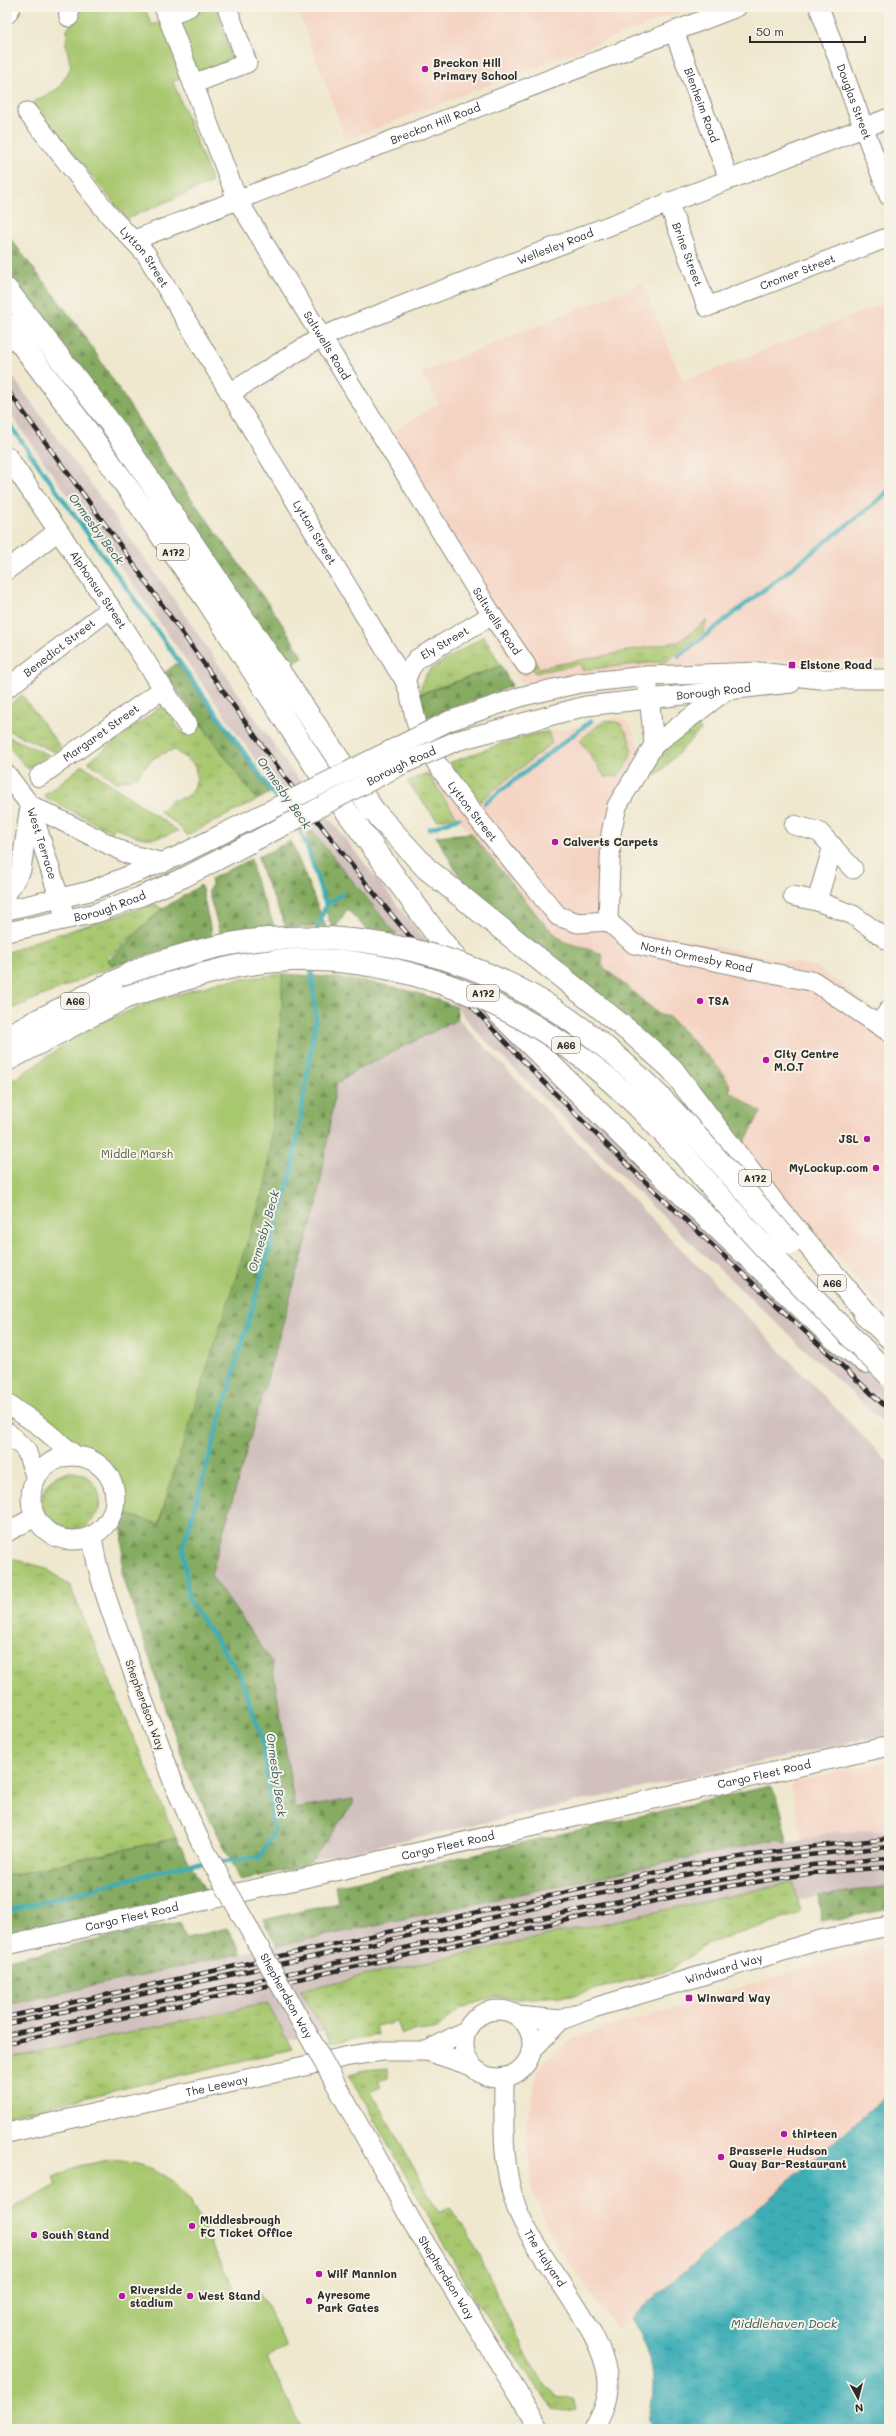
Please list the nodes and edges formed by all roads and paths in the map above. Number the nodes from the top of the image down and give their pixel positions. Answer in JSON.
{"nodes":[{"id":1,"x":11,"y":7,"type":"edge"},
{"id":2,"x":189,"y":7,"type":"edge"},
{"id":3,"x":227,"y":7,"type":"edge"},
{"id":4,"x":737,"y":7,"type":"edge"},
{"id":5,"x":819,"y":7,"type":"edge"},
{"id":6,"x":166,"y":11,"type":"edge"},
{"id":7,"x":7,"y":14,"type":"edge"},
{"id":8,"x":674,"y":31,"type":"junction"},
{"id":9,"x":193,"y":84,"type":"junction"},
{"id":10,"x":27,"y":112,"type":"dead end"},
{"id":11,"x":889,"y":118,"type":"edge"},
{"id":12,"x":864,"y":127,"type":"junction"},
{"id":13,"x":729,"y":179,"type":"junction"},
{"id":14,"x":889,"y":196,"type":"edge"},
{"id":15,"x":237,"y":199,"type":"junction"},
{"id":16,"x":668,"y":202,"type":"junction"},
{"id":17,"x":889,"y":237,"type":"edge"},
{"id":18,"x":134,"y":240,"type":"junction"},
{"id":19,"x":7,"y":290,"type":"edge"},
{"id":20,"x":707,"y":307,"type":"joint"},
{"id":21,"x":7,"y":325,"type":"edge"},
{"id":22,"x":323,"y":336,"type":"junction"},
{"id":23,"x":230,"y":393,"type":"junction"},
{"id":24,"x":7,"y":456,"type":"edge"},
{"id":25,"x":58,"y":531,"type":"junction"},
{"id":26,"x":7,"y":570,"type":"edge"},
{"id":27,"x":111,"y":608,"type":"junction"},
{"id":28,"x":492,"y":614,"type":"junction"},
{"id":29,"x":526,"y":665,"type":"dead end"},
{"id":30,"x":647,"y":676,"type":"junction"},
{"id":31,"x":406,"y":679,"type":"junction"},
{"id":32,"x":819,"y":679,"type":"junction"},
{"id":33,"x":889,"y":680,"type":"edge"},
{"id":34,"x":7,"y":688,"type":"edge"},
{"id":35,"x":163,"y":689,"type":"junction"},
{"id":36,"x":724,"y":692,"type":"junction"},
{"id":37,"x":649,"y":698,"type":"junction"},
{"id":38,"x":187,"y":726,"type":"dead end"},
{"id":39,"x":654,"y":745,"type":"junction"},
{"id":40,"x":7,"y":775,"type":"edge"},
{"id":41,"x":39,"y":778,"type":"dead end"},
{"id":42,"x":30,"y":805,"type":"junction"},
{"id":43,"x":794,"y":825,"type":"dead end"},
{"id":44,"x":833,"y":846,"type":"junction"},
{"id":45,"x":171,"y":859,"type":"junction"},
{"id":46,"x":853,"y":869,"type":"dead end"},
{"id":47,"x":7,"y":893,"type":"edge"},
{"id":48,"x":793,"y":896,"type":"dead end"},
{"id":49,"x":59,"y":899,"type":"junction"},
{"id":50,"x":818,"y":901,"type":"junction"},
{"id":51,"x":7,"y":910,"type":"edge"},
{"id":52,"x":66,"y":919,"type":"junction"},
{"id":53,"x":608,"y":921,"type":"junction"},
{"id":54,"x":7,"y":932,"type":"edge"},
{"id":55,"x":889,"y":941,"type":"edge"},
{"id":56,"x":886,"y":1022,"type":"edge"},
{"id":57,"x":31,"y":1023,"type":"junction"},
{"id":58,"x":7,"y":1030,"type":"edge"},
{"id":59,"x":54,"y":1034,"type":"junction"},
{"id":60,"x":7,"y":1036,"type":"edge"},
{"id":61,"x":7,"y":1060,"type":"edge"},
{"id":62,"x":7,"y":1068,"type":"edge"},
{"id":63,"x":881,"y":1329,"type":"edge"},
{"id":64,"x":889,"y":1375,"type":"edge"},
{"id":65,"x":889,"y":1380,"type":"edge"},
{"id":66,"x":7,"y":1404,"type":"edge"},
{"id":67,"x":7,"y":1432,"type":"edge"},
{"id":68,"x":76,"y":1456,"type":"junction"},
{"id":69,"x":36,"y":1478,"type":"junction"},
{"id":70,"x":35,"y":1517,"type":"junction"},
{"id":71,"x":7,"y":1532,"type":"edge"},
{"id":72,"x":92,"y":1536,"type":"junction"},
{"id":73,"x":889,"y":1746,"type":"edge"},
{"id":74,"x":889,"y":1926,"type":"edge"},
{"id":75,"x":7,"y":1945,"type":"edge"},
{"id":76,"x":517,"y":2016,"type":"junction"},
{"id":77,"x":561,"y":2020,"type":"junction"},
{"id":78,"x":467,"y":2030,"type":"junction"},
{"id":79,"x":427,"y":2051,"type":"junction"},
{"id":80,"x":531,"y":2051,"type":"junction"},
{"id":81,"x":472,"y":2066,"type":"junction"},
{"id":82,"x":504,"y":2077,"type":"junction"},
{"id":83,"x":7,"y":2133,"type":"edge"},
{"id":84,"x":540,"y":2429,"type":"edge"},
{"id":85,"x":594,"y":2429,"type":"edge"}],
"edges":[{"from":1,"to":7,"type":"street"},
{"from":2,"to":6,"type":"street"},
{"from":3,"to":9,"type":"street"},
{"from":4,"to":8,"type":"street","name":"Breckon Hill Road"},
{"from":5,"to":12,"type":"street","name":"Douglas Street"},
{"from":6,"to":9,"type":"street","name":"Saltwells Road"},
{"from":8,"to":13,"type":"street","name":"Blenheim Road"},
{"from":8,"to":15,"type":"street","name":"Breckon Hill Road"},
{"from":9,"to":15,"type":"street","name":"Saltwells Road"},
{"from":10,"to":18,"type":"street","name":"Lytton Street"},
{"from":11,"to":12,"type":"street","name":"Wellesley Road"},
{"from":12,"to":13,"type":"street","name":"Wellesley Road"},
{"from":12,"to":14,"type":"street","name":"Douglas Street"},
{"from":13,"to":16,"type":"street","name":"Wellesley Road"},
{"from":15,"to":18,"type":"street","name":"Breckon Hill Road"},
{"from":15,"to":22,"type":"street","name":"Saltwells Road"},
{"from":16,"to":20,"type":"street","name":"Brine Street"},
{"from":16,"to":22,"type":"street","name":"Wellesley Road"},
{"from":17,"to":20,"type":"street","name":"Cromer Street"},
{"from":18,"to":23,"type":"street","name":"Lytton Street"},
{"from":19,"to":63,"type":"highway","number":"A172"},
{"from":21,"to":65,"type":"highway","number":"A172"},
{"from":22,"to":23,"type":"street","name":"Wellesley Road"},
{"from":22,"to":28,"type":"street","name":"Saltwells Road"},
{"from":23,"to":31,"type":"street","name":"Lytton Street"},
{"from":24,"to":25,"type":"street","name":"Alphonsus Street"},
{"from":25,"to":26,"type":"street"},
{"from":25,"to":27,"type":"street","name":"Alphonsus Street"},
{"from":27,"to":34,"type":"street","name":"Benedict Street"},
{"from":27,"to":35,"type":"street","name":"Alphonsus Street"},
{"from":28,"to":29,"type":"street","name":"Saltwells Road"},
{"from":28,"to":31,"type":"street","name":"Ely Street"},
{"from":30,"to":32,"type":"street","name":"Borough Road"},
{"from":30,"to":37,"type":"street"},
{"from":30,"to":45,"type":"street","name":"Borough Road","bridge":true},
{"from":31,"to":53,"type":"street","name":"Lytton Street"},
{"from":32,"to":33,"type":"street","name":"Borough Road"},
{"from":32,"to":36,"type":"street","name":"Borough Road"},
{"from":35,"to":38,"type":"street","name":"Alphonsus Street"},
{"from":35,"to":41,"type":"street","name":"Margaret Street"},
{"from":36,"to":37,"type":"street","name":"Borough Road"},
{"from":36,"to":39,"type":"street"},
{"from":37,"to":39,"type":"street"},
{"from":37,"to":52,"type":"street","name":"Borough Road","bridge":true},
{"from":39,"to":53,"type":"street"},
{"from":40,"to":42,"type":"street","name":"West Terrace"},
{"from":42,"to":45,"type":"street"},
{"from":42,"to":47,"type":"street"},
{"from":42,"to":49,"type":"street","name":"West Terrace"},
{"from":43,"to":44,"type":"street"},
{"from":44,"to":46,"type":"street"},
{"from":44,"to":50,"type":"street"},
{"from":45,"to":49,"type":"street","name":"Borough Road"},
{"from":48,"to":50,"type":"street"},
{"from":49,"to":51,"type":"street","name":"Borough Road"},
{"from":49,"to":52,"type":"street","name":"West Terrace"},
{"from":50,"to":55,"type":"street"},
{"from":52,"to":54,"type":"street","name":"Borough Road"},
{"from":53,"to":56,"type":"street","name":"North Ormesby Road"},
{"from":57,"to":58,"type":"highway","number":"A66"},
{"from":57,"to":60,"type":"highway","number":"A66"},
{"from":57,"to":63,"type":"highway","number":"A66","bridge":true},
{"from":59,"to":61,"type":"highway","number":"A66"},
{"from":59,"to":62,"type":"highway","number":"A66"},
{"from":59,"to":64,"type":"highway","number":"A66","bridge":true},
{"from":66,"to":68,"type":"street"},
{"from":67,"to":69,"type":"street"},
{"from":68,"to":69,"type":"street"},
{"from":68,"to":72,"type":"street"},
{"from":69,"to":70,"type":"street"},
{"from":70,"to":71,"type":"street"},
{"from":70,"to":72,"type":"street"},
{"from":72,"to":84,"type":"street","name":"Shepherdson Way","bridge":true},
{"from":73,"to":75,"type":"street","name":"Cargo Fleet Road"},
{"from":74,"to":77,"type":"street","name":"Windward Way"},
{"from":76,"to":77,"type":"street","name":"Windward Way"},
{"from":76,"to":78,"type":"street"},
{"from":76,"to":80,"type":"street"},
{"from":77,"to":80,"type":"street","name":"Windward Way"},
{"from":78,"to":79,"type":"street","name":"The Leeway"},
{"from":78,"to":81,"type":"street"},
{"from":79,"to":81,"type":"street","name":"The Leeway"},
{"from":79,"to":83,"type":"street","name":"The Leeway"},
{"from":80,"to":82,"type":"street"},
{"from":81,"to":82,"type":"street"},
{"from":82,"to":85,"type":"street","name":"The Halyard"}]}
